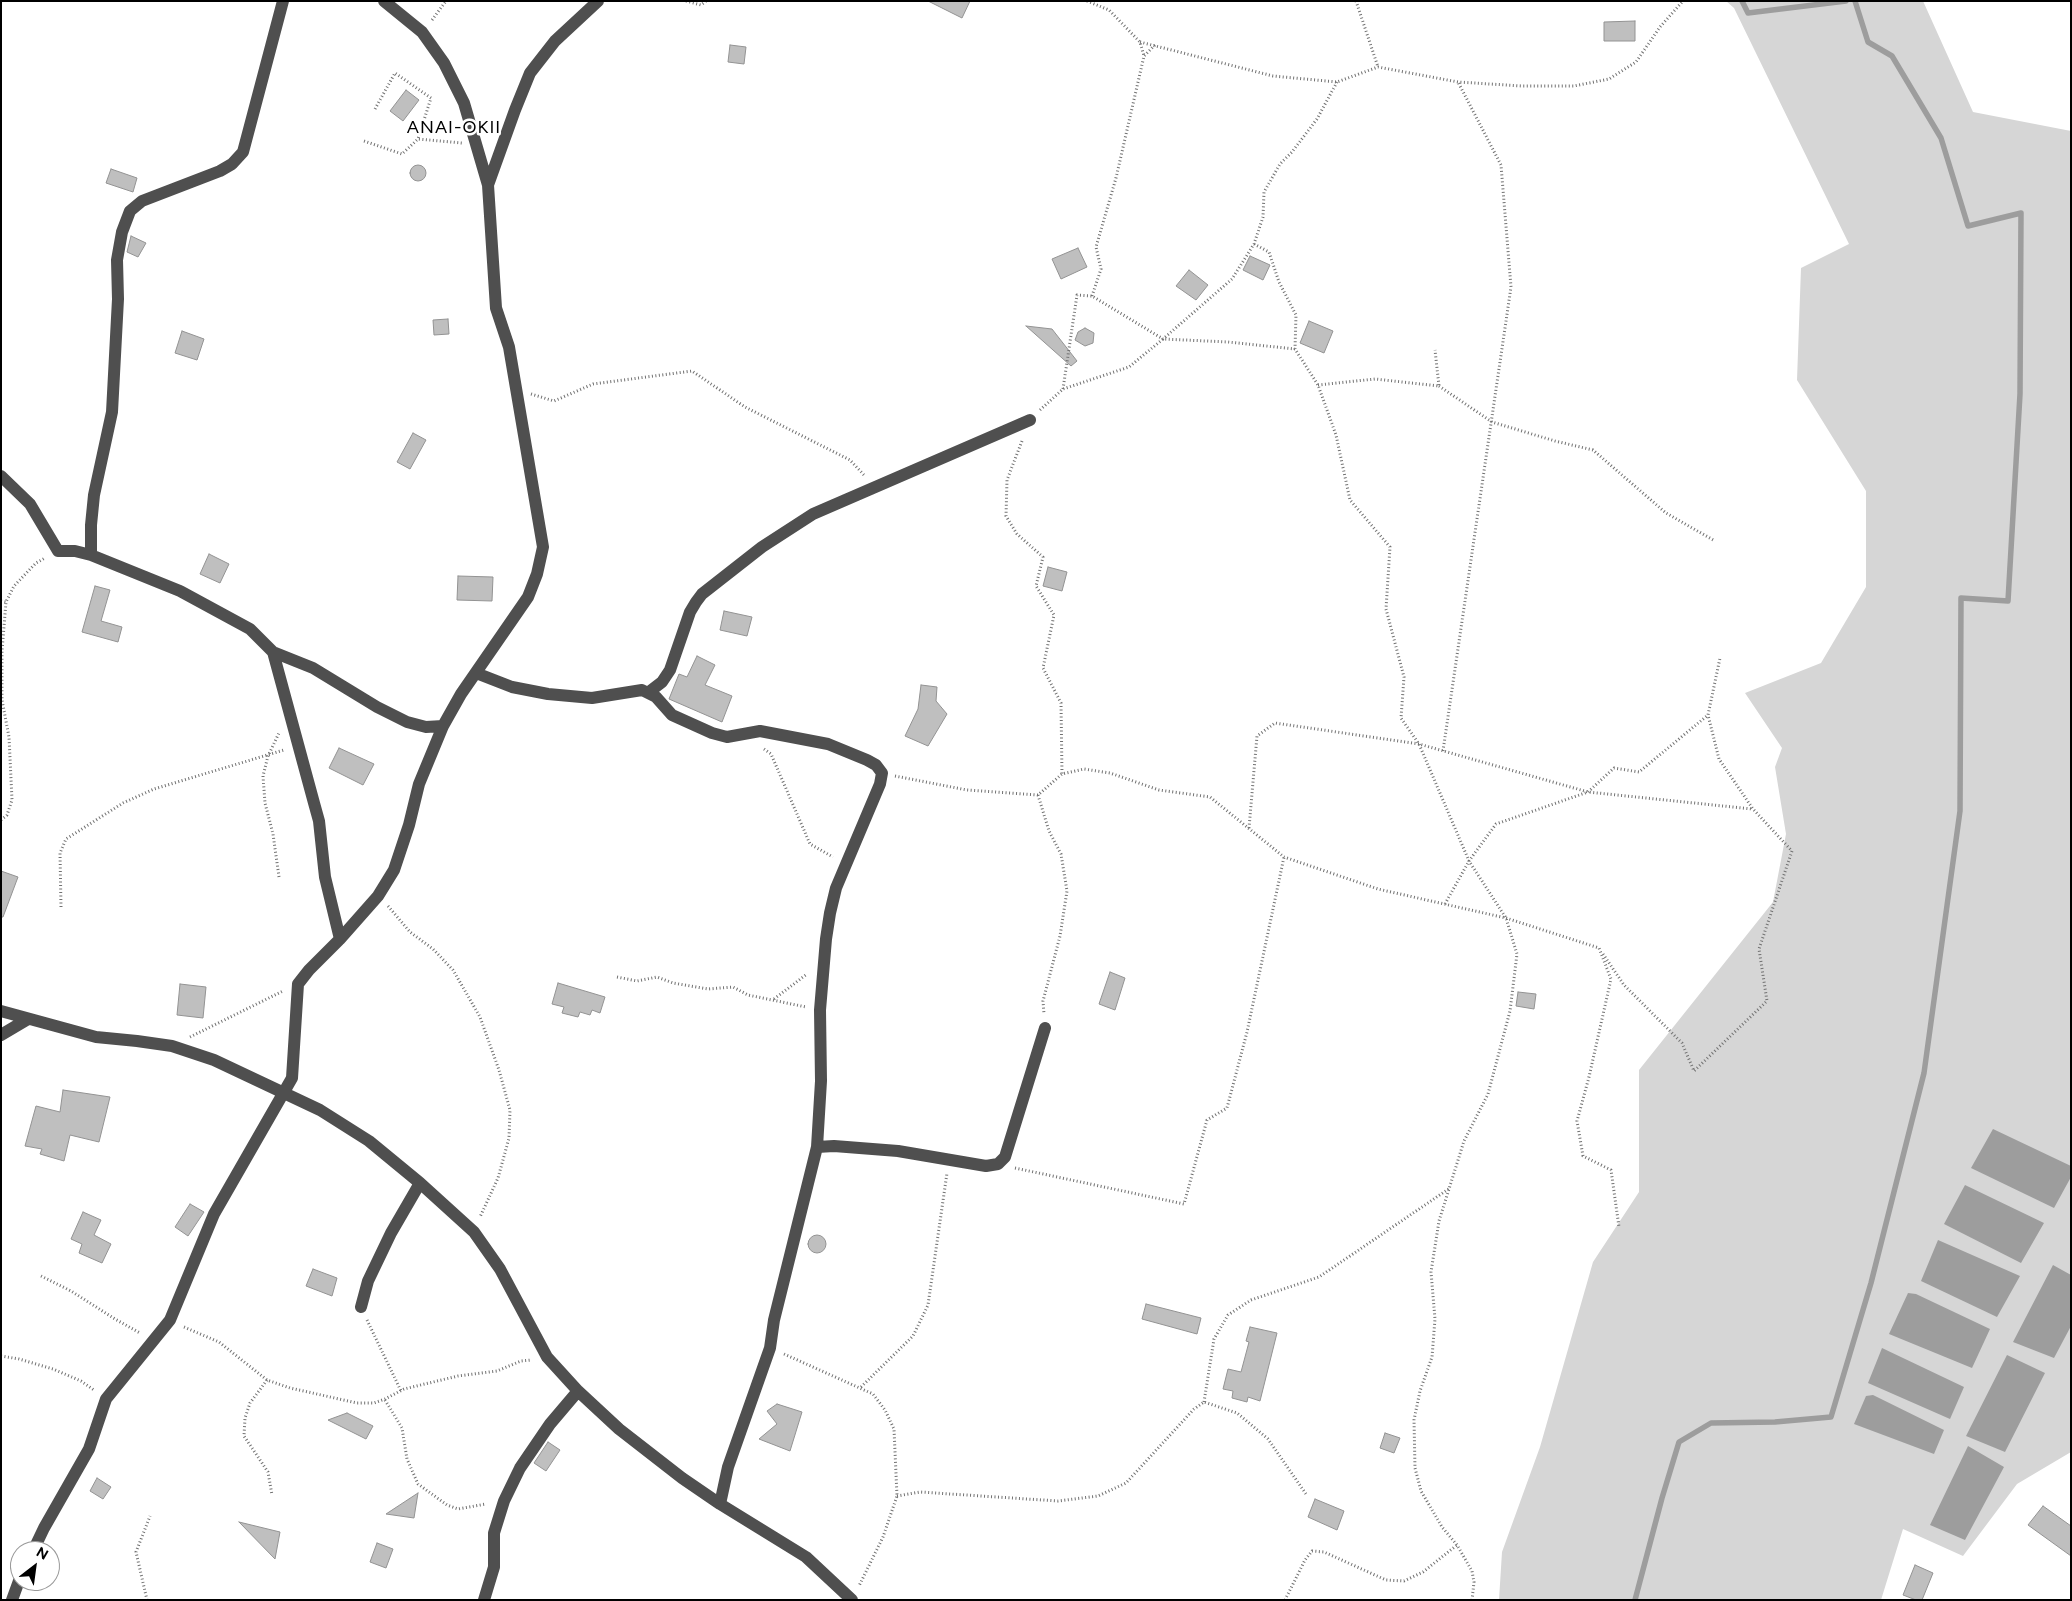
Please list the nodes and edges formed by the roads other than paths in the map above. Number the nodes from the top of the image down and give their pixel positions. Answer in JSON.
{"nodes":[{"id":1,"x":283,"y":1,"type":"edge"},
{"id":2,"x":384,"y":1,"type":"edge"},
{"id":3,"x":598,"y":1,"type":"edge"},
{"id":4,"x":488,"y":185,"type":"junction"},
{"id":5,"x":1030,"y":420,"type":"road end"},
{"id":6,"x":1,"y":476,"type":"edge"},
{"id":7,"x":91,"y":555,"type":"junction"},
{"id":8,"x":273,"y":652,"type":"junction"},
{"id":9,"x":476,"y":673,"type":"junction"},
{"id":10,"x":649,"y":692,"type":"junction"},
{"id":11,"x":443,"y":726,"type":"junction"},
{"id":12,"x":340,"y":940,"type":"junction"},
{"id":13,"x":1,"y":1011,"type":"edge"},
{"id":14,"x":28,"y":1019,"type":"junction"},
{"id":15,"x":1045,"y":1028,"type":"road end"},
{"id":16,"x":1,"y":1035,"type":"edge"},
{"id":17,"x":283,"y":1092,"type":"junction"},
{"id":18,"x":817,"y":1147,"type":"junction"},
{"id":19,"x":420,"y":1183,"type":"junction"},
{"id":20,"x":361,"y":1307,"type":"road end"},
{"id":21,"x":578,"y":1391,"type":"junction"},
{"id":22,"x":720,"y":1504,"type":"junction"},
{"id":23,"x":38,"y":1541,"type":"edge"},
{"id":24,"x":851,"y":1599,"type":"edge"},
{"id":25,"x":484,"y":1600,"type":"edge"}],
"edges":[{"from":1,"to":7,"type":"street"},
{"from":2,"to":4,"type":"street"},
{"from":3,"to":4,"type":"street"},
{"from":4,"to":9,"type":"street"},
{"from":5,"to":10,"type":"street"},
{"from":6,"to":7,"type":"street"},
{"from":7,"to":8,"type":"street"},
{"from":8,"to":11,"type":"street"},
{"from":8,"to":12,"type":"street"},
{"from":9,"to":10,"type":"street"},
{"from":9,"to":11,"type":"street"},
{"from":10,"to":18,"type":"street"},
{"from":11,"to":12,"type":"street"},
{"from":12,"to":17,"type":"street"},
{"from":13,"to":14,"type":"street"},
{"from":14,"to":16,"type":"street"},
{"from":14,"to":17,"type":"street"},
{"from":15,"to":18,"type":"street"},
{"from":17,"to":19,"type":"street"},
{"from":17,"to":23,"type":"street"},
{"from":18,"to":22,"type":"street"},
{"from":19,"to":20,"type":"street"},
{"from":19,"to":21,"type":"street"},
{"from":21,"to":22,"type":"street"},
{"from":21,"to":25,"type":"street"},
{"from":22,"to":24,"type":"street"}]}
